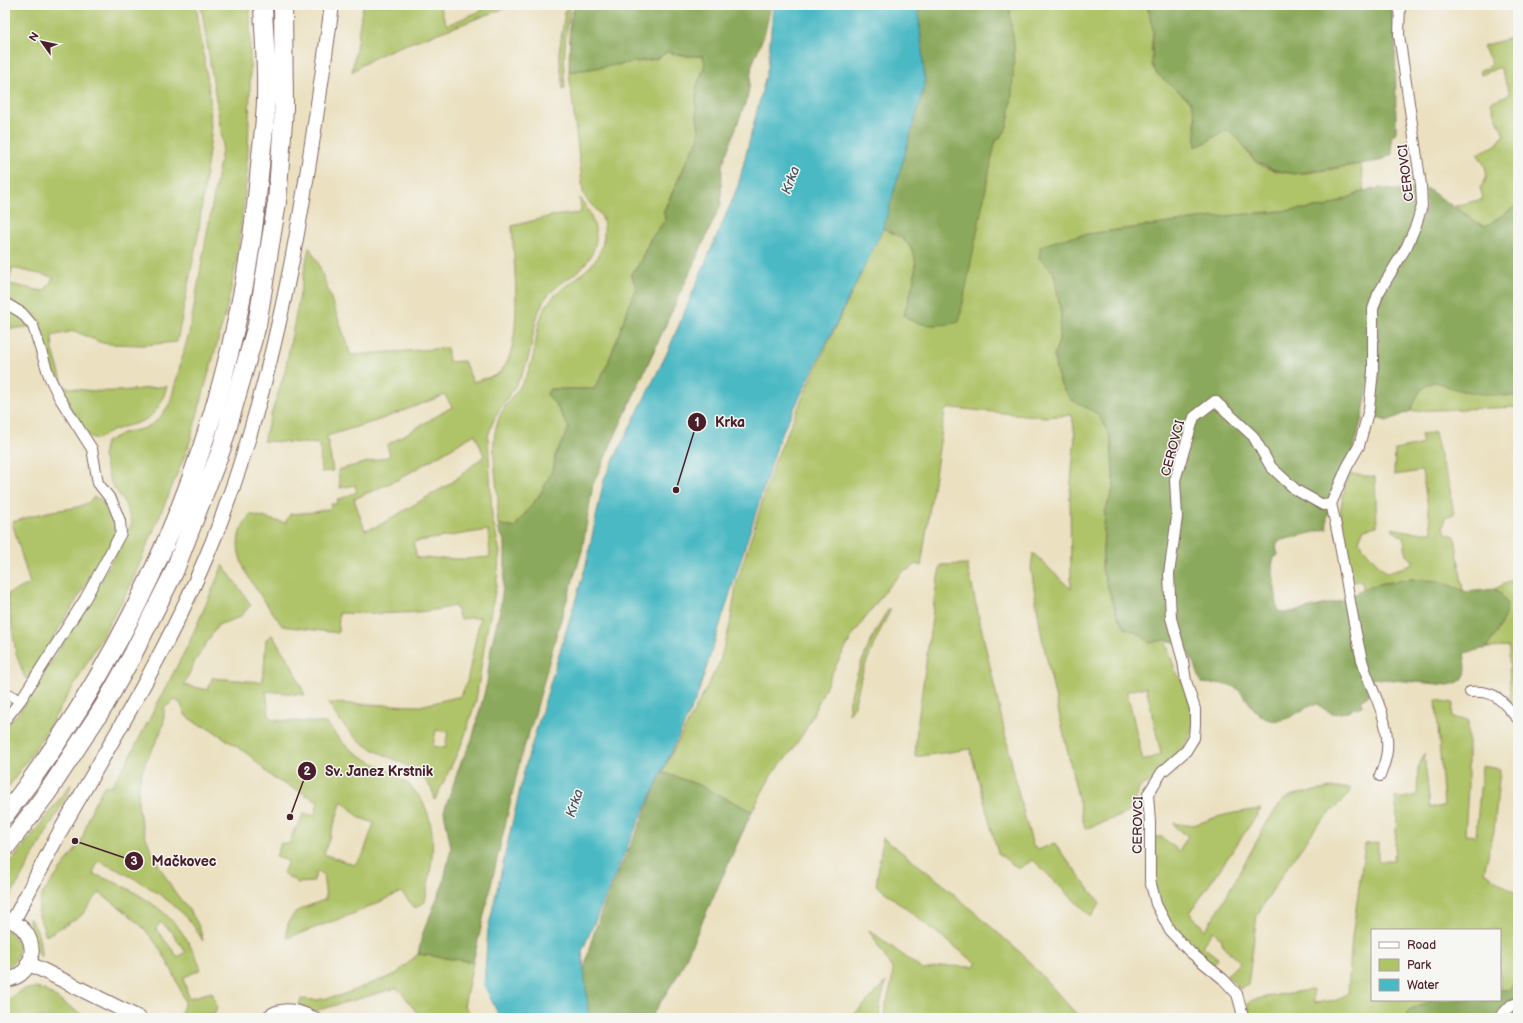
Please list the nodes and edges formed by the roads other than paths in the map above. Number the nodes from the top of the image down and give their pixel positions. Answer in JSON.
{"nodes":[{"id":1,"x":263,"y":5,"type":"edge"},
{"id":2,"x":283,"y":5,"type":"edge"},
{"id":3,"x":332,"y":5,"type":"edge"},
{"id":4,"x":1400,"y":5,"type":"edge"},
{"id":5,"x":5,"y":303,"type":"edge"},
{"id":6,"x":1331,"y":504,"type":"junction"},
{"id":7,"x":5,"y":692,"type":"edge"},
{"id":8,"x":1470,"y":692,"type":"dead end"},
{"id":9,"x":20,"y":701,"type":"junction"},
{"id":10,"x":1518,"y":719,"type":"edge"},
{"id":11,"x":5,"y":720,"type":"edge"},
{"id":12,"x":1380,"y":776,"type":"dead end"},
{"id":13,"x":5,"y":815,"type":"edge"},
{"id":14,"x":5,"y":848,"type":"edge"},
{"id":15,"x":9,"y":920,"type":"edge"},
{"id":16,"x":28,"y":963,"type":"junction"},
{"id":17,"x":5,"y":980,"type":"edge"},
{"id":18,"x":1518,"y":1003,"type":"edge"},
{"id":19,"x":139,"y":1018,"type":"edge"},
{"id":20,"x":265,"y":1018,"type":"edge"},
{"id":21,"x":317,"y":1018,"type":"edge"},
{"id":22,"x":1241,"y":1018,"type":"edge"},
{"id":23,"x":1499,"y":1018,"type":"edge"}],
"edges":[{"from":1,"to":13,"type":"highway"},
{"from":2,"to":14,"type":"highway"},
{"from":3,"to":15,"type":"main road"},
{"from":4,"to":6,"type":"street","name":"CEROVCI"},
{"from":5,"to":9,"type":"street"},
{"from":6,"to":12,"type":"street"},
{"from":6,"to":22,"type":"street","name":"CEROVCI"},
{"from":7,"to":9,"type":"street"},
{"from":8,"to":10,"type":"street"},
{"from":9,"to":11,"type":"street"},
{"from":15,"to":16,"type":"main road"},
{"from":16,"to":17,"type":"main road"},
{"from":16,"to":19,"type":"main road"},
{"from":18,"to":23,"type":"street"},
{"from":20,"to":21,"type":"street"}]}
